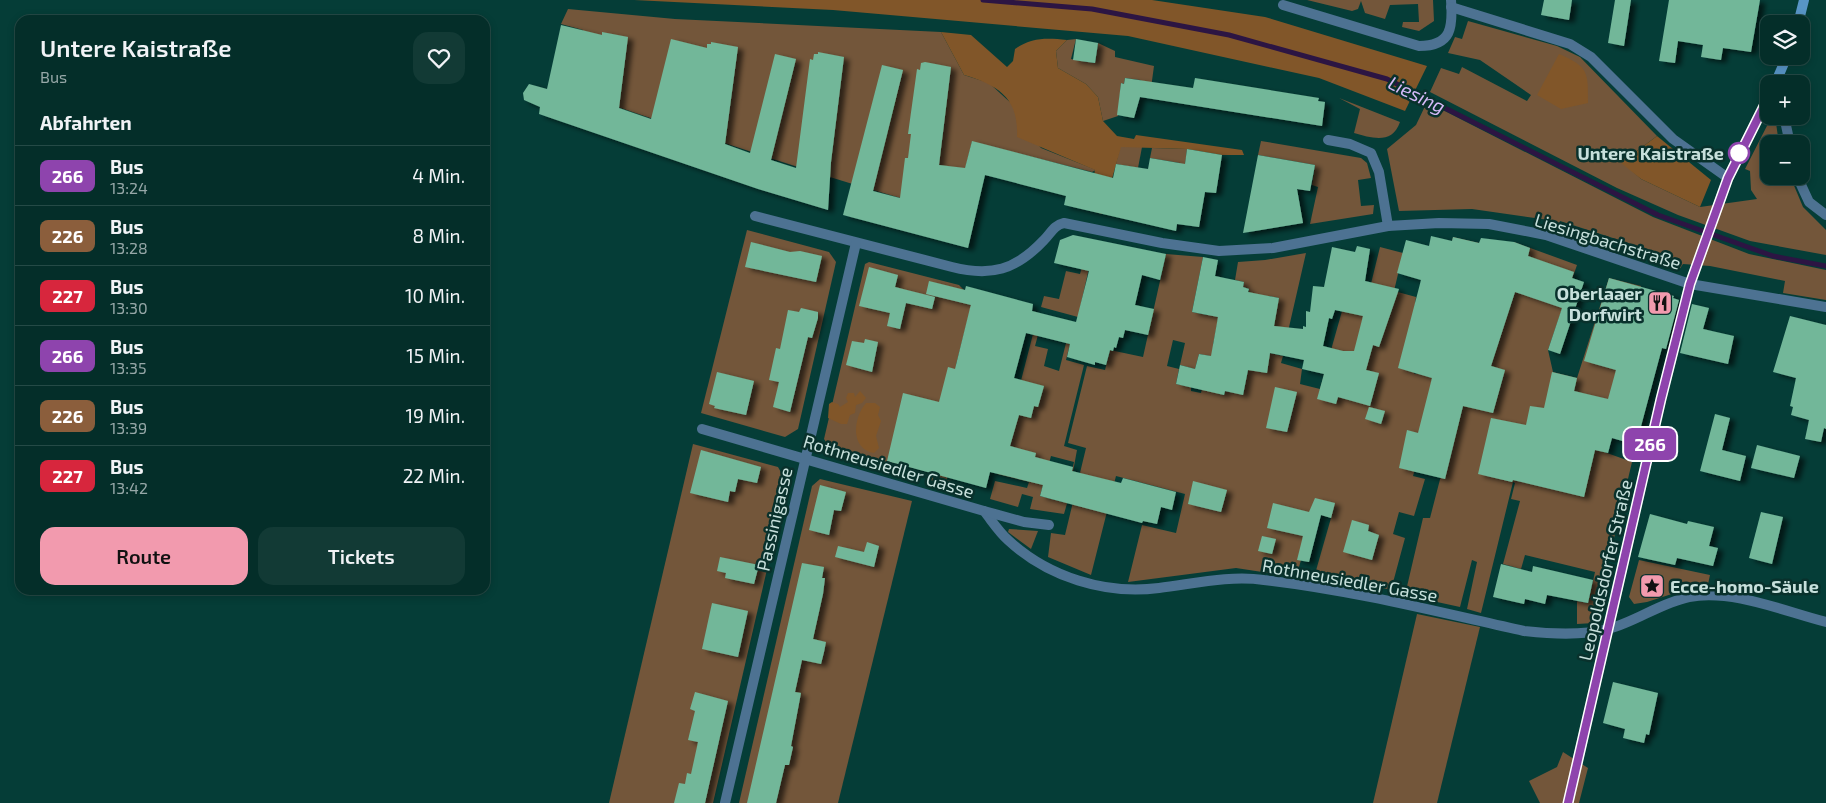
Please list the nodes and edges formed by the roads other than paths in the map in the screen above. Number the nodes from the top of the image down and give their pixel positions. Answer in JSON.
{"nodes":[{"id":1,"x":1804,"y":0,"type":"edge"},
{"id":2,"x":1451,"y":4,"type":"edge"},
{"id":3,"x":1282,"y":5,"type":"dead end"},
{"id":4,"x":1800,"y":15,"type":"edge"},
{"id":5,"x":1760,"y":114,"type":"edge"},
{"id":6,"x":1328,"y":140,"type":"dead end"},
{"id":7,"x":1728,"y":178,"type":"junction"},
{"id":8,"x":1801,"y":185,"type":"edge"},
{"id":9,"x":1826,"y":215,"type":"edge"},
{"id":10,"x":755,"y":216,"type":"dead end"},
{"id":11,"x":1388,"y":226,"type":"junction"},
{"id":12,"x":856,"y":243,"type":"junction"},
{"id":13,"x":1690,"y":284,"type":"junction"},
{"id":14,"x":1826,"y":307,"type":"edge"},
{"id":15,"x":702,"y":429,"type":"dead end"},
{"id":16,"x":805,"y":458,"type":"junction"},
{"id":17,"x":984,"y":511,"type":"junction"},
{"id":18,"x":1049,"y":525,"type":"dead end"},
{"id":19,"x":1826,"y":622,"type":"edge"},
{"id":20,"x":1609,"y":629,"type":"junction"},
{"id":21,"x":725,"y":803,"type":"edge"},
{"id":22,"x":1568,"y":803,"type":"edge"}],
"edges":[{"from":1,"to":4,"type":"main road"},
{"from":2,"to":3,"type":"street"},
{"from":2,"to":7,"type":"street"},
{"from":5,"to":7,"type":"main road"},
{"from":6,"to":11,"type":"street"},
{"from":7,"to":13,"type":"main road","name":"Leopoldsdorfer Straße"},
{"from":8,"to":9,"type":"street"},
{"from":10,"to":12,"type":"street"},
{"from":11,"to":12,"type":"street","name":"Liesingbachstraße"},
{"from":11,"to":13,"type":"street","name":"Liesingbachstraße"},
{"from":12,"to":16,"type":"street","name":"Passinigasse"},
{"from":13,"to":14,"type":"street","name":"Liesingbachstraße"},
{"from":13,"to":20,"type":"main road","name":"Leopoldsdorfer Straße"},
{"from":15,"to":16,"type":"street","name":"Rothneusiedler Gasse"},
{"from":16,"to":17,"type":"street","name":"Rothneusiedler Gasse"},
{"from":16,"to":21,"type":"street","name":"Passinigasse"},
{"from":17,"to":18,"type":"street"},
{"from":17,"to":20,"type":"street","name":"Rothneusiedler Gasse"},
{"from":19,"to":20,"type":"street","name":"Rothneusiedler Gasse"},
{"from":20,"to":22,"type":"main road","name":"Leopoldsdorfer Straße"}]}
